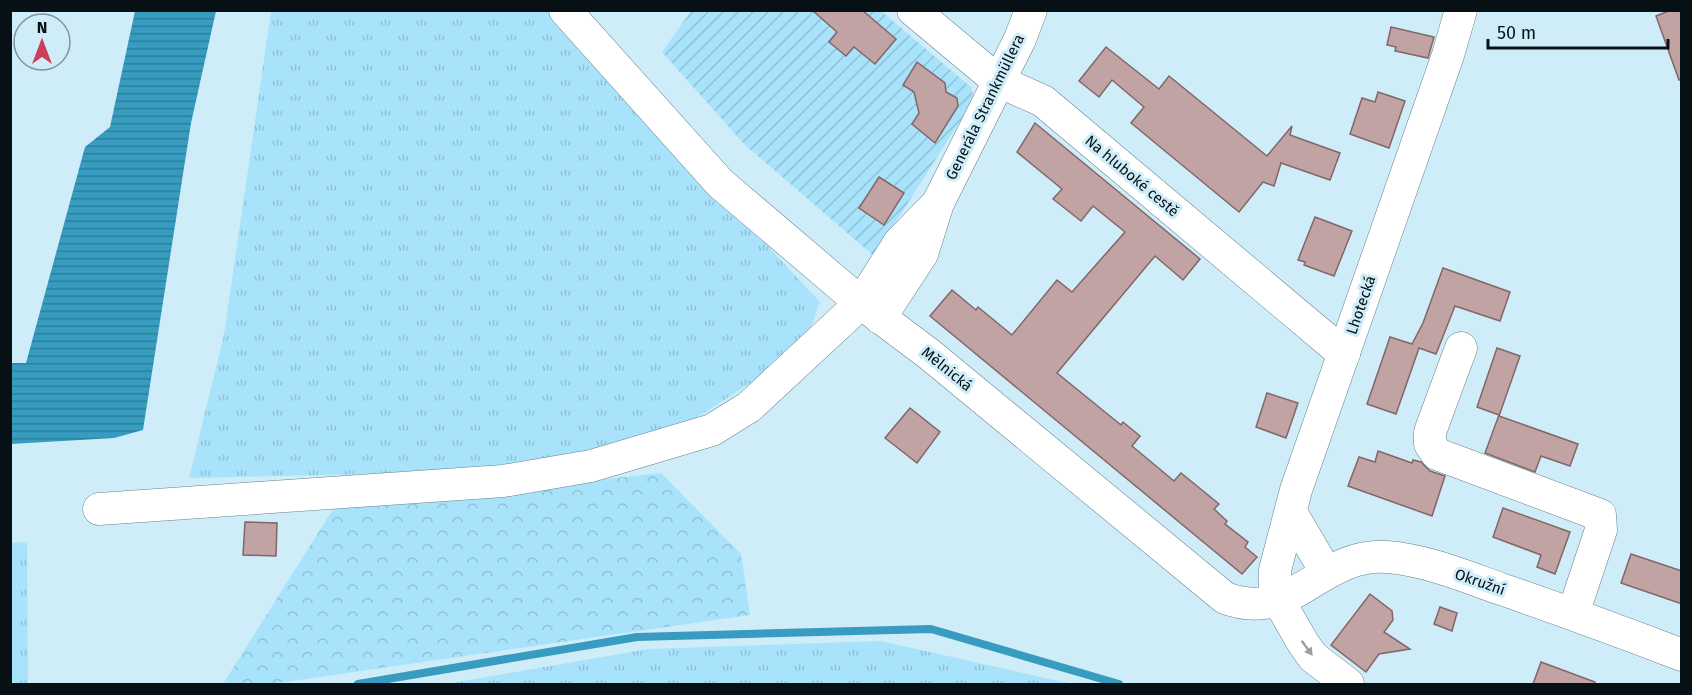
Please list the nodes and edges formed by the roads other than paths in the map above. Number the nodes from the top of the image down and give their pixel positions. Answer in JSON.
{"nodes":[{"id":1,"x":565,"y":10,"type":"edge"},
{"id":2,"x":913,"y":10,"type":"edge"},
{"id":3,"x":1031,"y":10,"type":"edge"},
{"id":4,"x":1461,"y":10,"type":"edge"},
{"id":5,"x":998,"y":81,"type":"junction"},
{"id":6,"x":871,"y":310,"type":"junction"},
{"id":7,"x":1461,"y":348,"type":"dead end"},
{"id":8,"x":1344,"y":354,"type":"junction"},
{"id":9,"x":99,"y":510,"type":"dead end"},
{"id":10,"x":1292,"y":514,"type":"junction"},
{"id":11,"x":1326,"y":572,"type":"junction"},
{"id":12,"x":1279,"y":601,"type":"junction"},
{"id":13,"x":1573,"y":614,"type":"junction"},
{"id":14,"x":1682,"y":655,"type":"edge"},
{"id":15,"x":1348,"y":684,"type":"edge"}],
"edges":[{"from":1,"to":6,"type":"street","name":"Mělnická"},
{"from":2,"to":5,"type":"street","name":"Na hluboké cestě"},
{"from":3,"to":5,"type":"street","name":"Generála Strankmüllera"},
{"from":4,"to":8,"type":"street","name":"Lhotecká"},
{"from":5,"to":6,"type":"street","name":"Generála Strankmüllera"},
{"from":5,"to":8,"type":"street","name":"Na hluboké cestě"},
{"from":6,"to":9,"type":"street","name":"Generála Strankmüllera"},
{"from":6,"to":12,"type":"street","name":"Mělnická"},
{"from":7,"to":13,"type":"street"},
{"from":8,"to":10,"type":"street","name":"Lhotecká"},
{"from":10,"to":11,"type":"street"},
{"from":10,"to":12,"type":"street","name":"Lhotecká"},
{"from":11,"to":12,"type":"street","name":"Okružní"},
{"from":11,"to":13,"type":"street","name":"Okružní"},
{"from":12,"to":15,"type":"street","one_way":true},
{"from":13,"to":14,"type":"street","name":"Okružní"}]}
